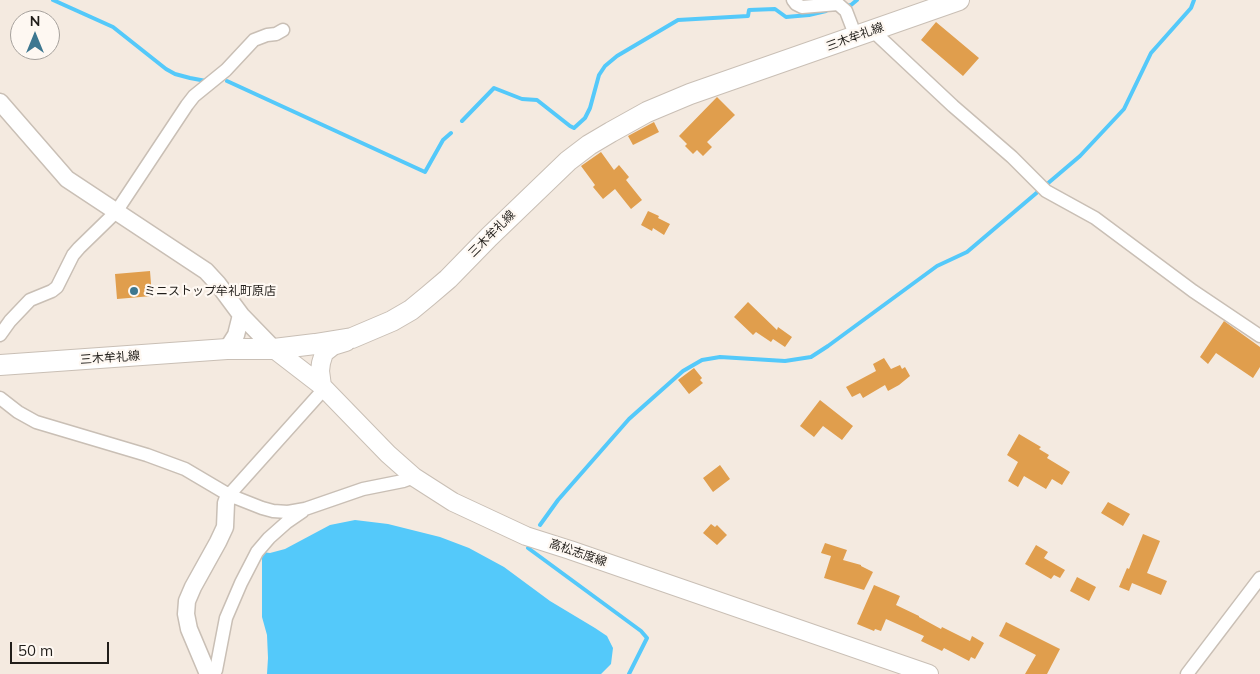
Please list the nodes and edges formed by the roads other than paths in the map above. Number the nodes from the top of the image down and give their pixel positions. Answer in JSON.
{"nodes":[{"id":1,"x":793,"y":0,"type":"edge"},
{"id":2,"x":959,"y":0,"type":"edge"},
{"id":3,"x":283,"y":30,"type":"dead end"},
{"id":4,"x":865,"y":34,"type":"junction"},
{"id":5,"x":0,"y":102,"type":"edge"},
{"id":6,"x":116,"y":212,"type":"junction"},
{"id":7,"x":241,"y":315,"type":"junction"},
{"id":8,"x":373,"y":329,"type":"junction"},
{"id":9,"x":0,"y":335,"type":"edge"},
{"id":10,"x":1260,"y":336,"type":"edge"},
{"id":11,"x":227,"y":349,"type":"junction"},
{"id":12,"x":274,"y":349,"type":"junction"},
{"id":13,"x":0,"y":365,"type":"edge"},
{"id":14,"x":323,"y":387,"type":"junction"},
{"id":15,"x":0,"y":398,"type":"edge"},
{"id":16,"x":414,"y":477,"type":"junction"},
{"id":17,"x":229,"y":495,"type":"junction"},
{"id":18,"x":305,"y":510,"type":"junction"},
{"id":19,"x":1260,"y":578,"type":"edge"},
{"id":20,"x":208,"y":674,"type":"edge"},
{"id":21,"x":214,"y":674,"type":"edge"},
{"id":22,"x":929,"y":674,"type":"edge"},
{"id":23,"x":1187,"y":674,"type":"edge"}],
"edges":[{"from":1,"to":4,"type":"street"},
{"from":2,"to":4,"type":"main road","name":"三木牟礼線"},
{"from":3,"to":6,"type":"street"},
{"from":4,"to":8,"type":"main road","name":"三木牟礼線"},
{"from":4,"to":10,"type":"street"},
{"from":5,"to":6,"type":"street"},
{"from":6,"to":7,"type":"street"},
{"from":6,"to":9,"type":"street"},
{"from":7,"to":11,"type":"street"},
{"from":7,"to":12,"type":"street"},
{"from":8,"to":12,"type":"main road","name":"三木牟礼線"},
{"from":8,"to":14,"type":"main road"},
{"from":11,"to":12,"type":"main road","name":"三木牟礼線"},
{"from":11,"to":13,"type":"main road","name":"三木牟礼線"},
{"from":12,"to":14,"type":"main road","name":"高松志度線"},
{"from":14,"to":16,"type":"main road","name":"高松志度線"},
{"from":14,"to":17,"type":"street"},
{"from":15,"to":17,"type":"street"},
{"from":16,"to":18,"type":"street"},
{"from":16,"to":22,"type":"main road","name":"高松志度線"},
{"from":17,"to":18,"type":"street"},
{"from":17,"to":20,"type":"street"},
{"from":18,"to":21,"type":"street"},
{"from":19,"to":23,"type":"street"}]}
